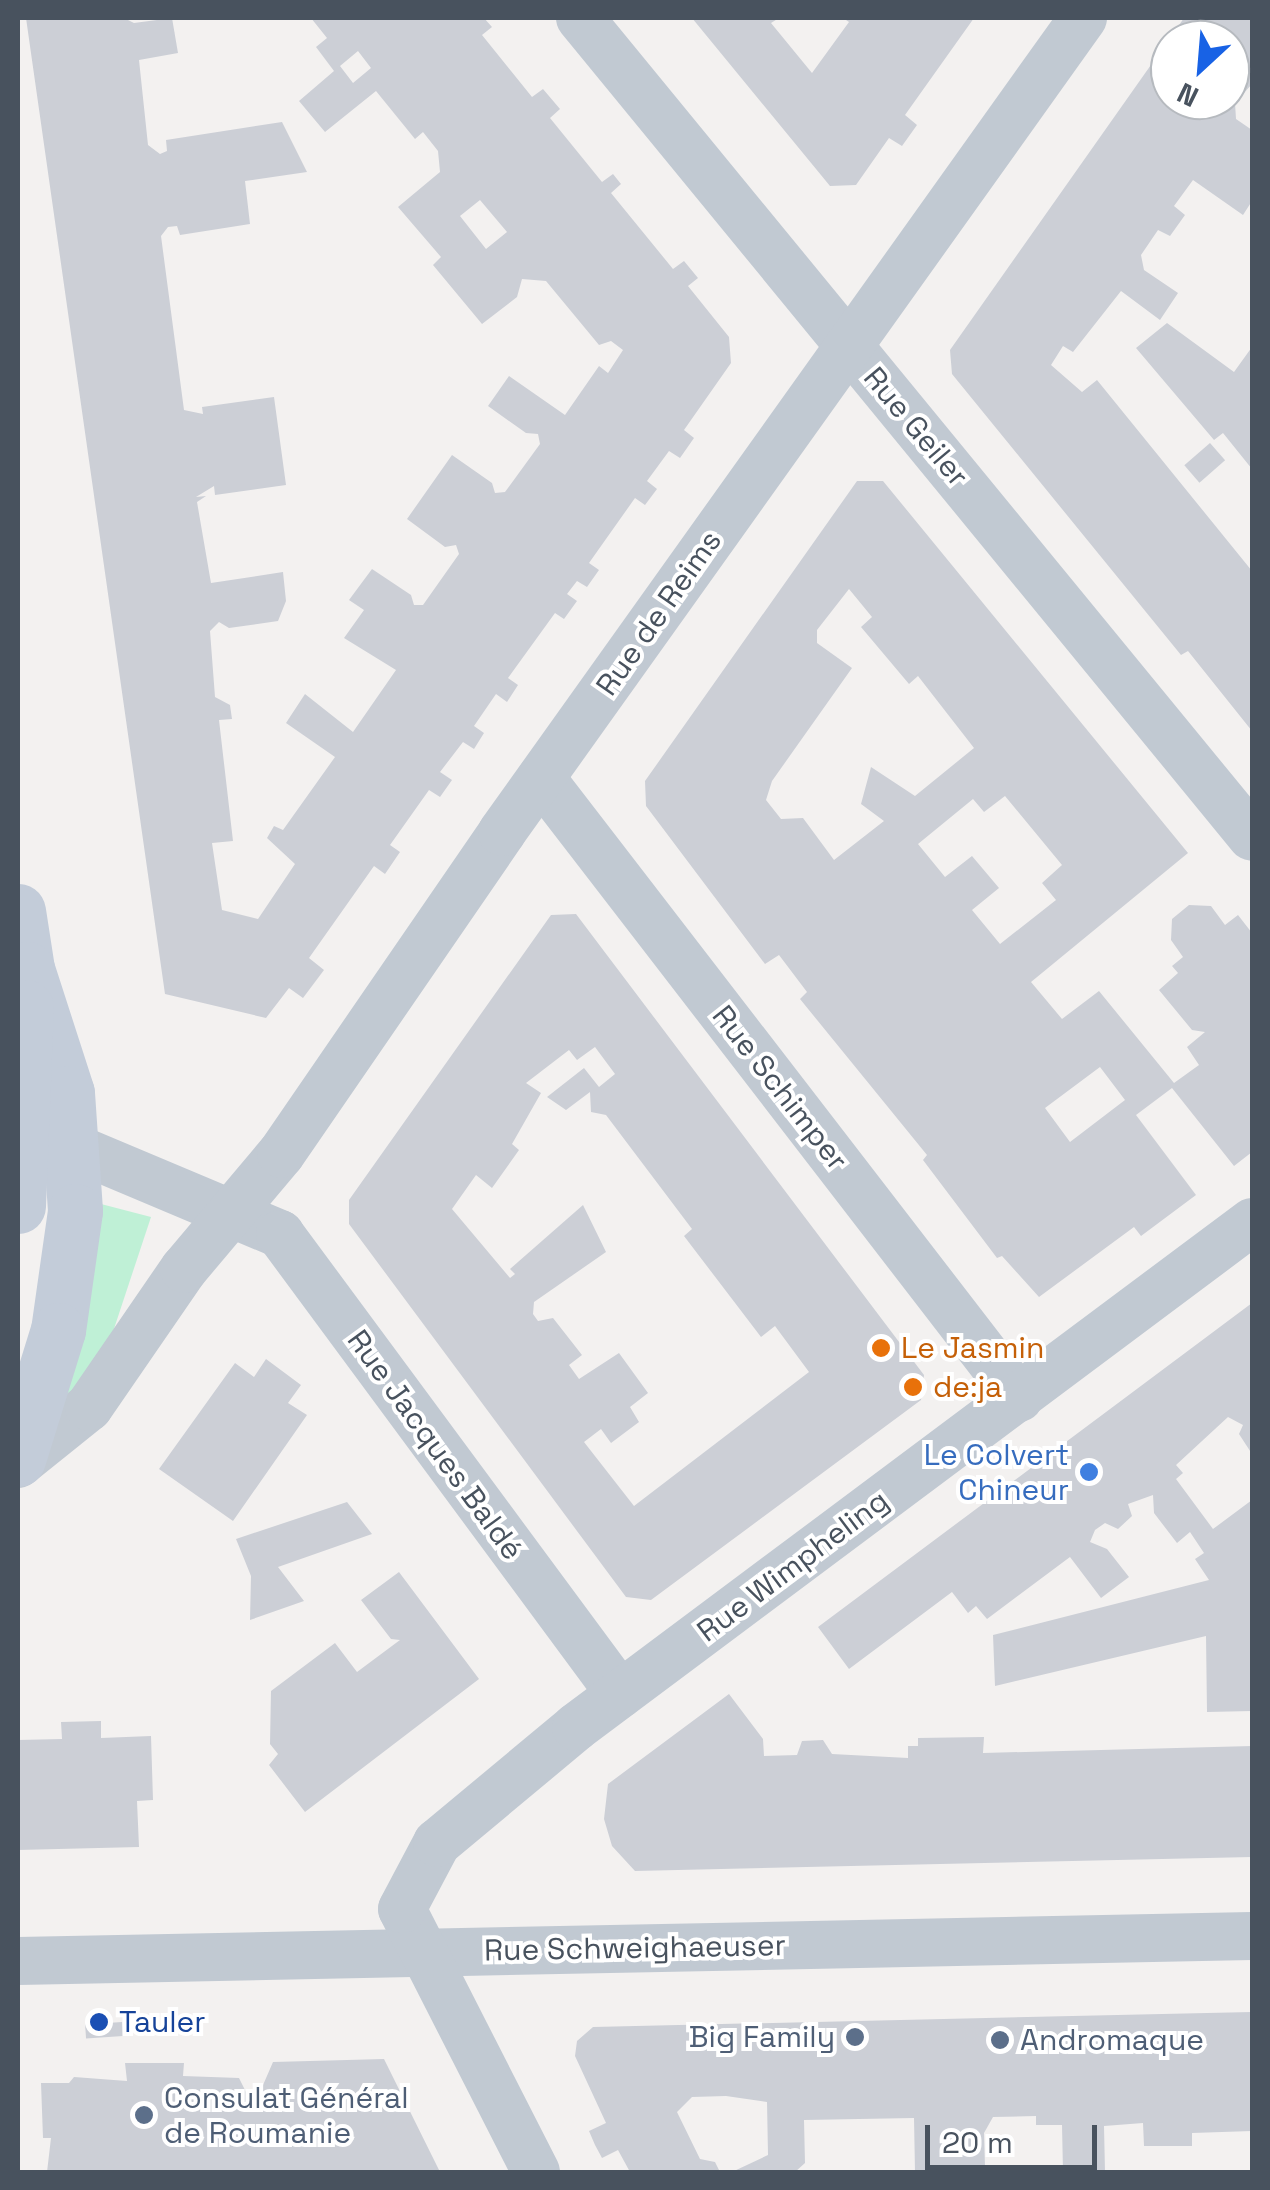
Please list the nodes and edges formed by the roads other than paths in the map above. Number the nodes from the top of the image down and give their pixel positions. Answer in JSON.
{"nodes":[{"id":1,"x":580,"y":18,"type":"edge"},
{"id":2,"x":1083,"y":18,"type":"edge"},
{"id":3,"x":849,"y":346,"type":"junction"},
{"id":4,"x":541,"y":778,"type":"junction"},
{"id":5,"x":1252,"y":837,"type":"edge"},
{"id":6,"x":18,"y":911,"type":"edge"},
{"id":7,"x":22,"y":970,"type":"edge"},
{"id":8,"x":73,"y":1147,"type":"junction"},
{"id":9,"x":18,"y":1206,"type":"edge"},
{"id":10,"x":237,"y":1212,"type":"junction"},
{"id":11,"x":1252,"y":1222,"type":"edge"},
{"id":12,"x":1019,"y":1398,"type":"junction"},
{"id":13,"x":18,"y":1462,"type":"edge"},
{"id":14,"x":620,"y":1694,"type":"junction"},
{"id":15,"x":1252,"y":1936,"type":"edge"},
{"id":16,"x":422,"y":1953,"type":"junction"},
{"id":17,"x":18,"y":1962,"type":"edge"},
{"id":18,"x":536,"y":2172,"type":"edge"}],
"edges":[{"from":1,"to":3,"type":"street","name":"Rue Geiler"},
{"from":2,"to":3,"type":"street","name":"Rue de Reims"},
{"from":3,"to":4,"type":"street","name":"Rue de Reims"},
{"from":3,"to":5,"type":"street","name":"Rue Geiler"},
{"from":4,"to":10,"type":"street","name":"Rue de Reims"},
{"from":4,"to":12,"type":"street","name":"Rue Schimper"},
{"from":6,"to":7,"type":"main road"},
{"from":7,"to":8,"type":"main road"},
{"from":7,"to":9,"type":"main road"},
{"from":8,"to":10,"type":"street","name":"Rue Jacques Baldé"},
{"from":8,"to":13,"type":"main road"},
{"from":10,"to":13,"type":"street","name":"Rue de Reims"},
{"from":10,"to":14,"type":"street","name":"Rue Jacques Baldé"},
{"from":11,"to":12,"type":"street","name":"Rue Wimpheling"},
{"from":12,"to":14,"type":"street","name":"Rue Wimpheling"},
{"from":14,"to":16,"type":"street","name":"Rue Wimpheling"},
{"from":15,"to":16,"type":"street","name":"Rue Schweighaeuser"},
{"from":16,"to":17,"type":"street","name":"Rue Schweighaeuser"},
{"from":16,"to":18,"type":"street"}]}
